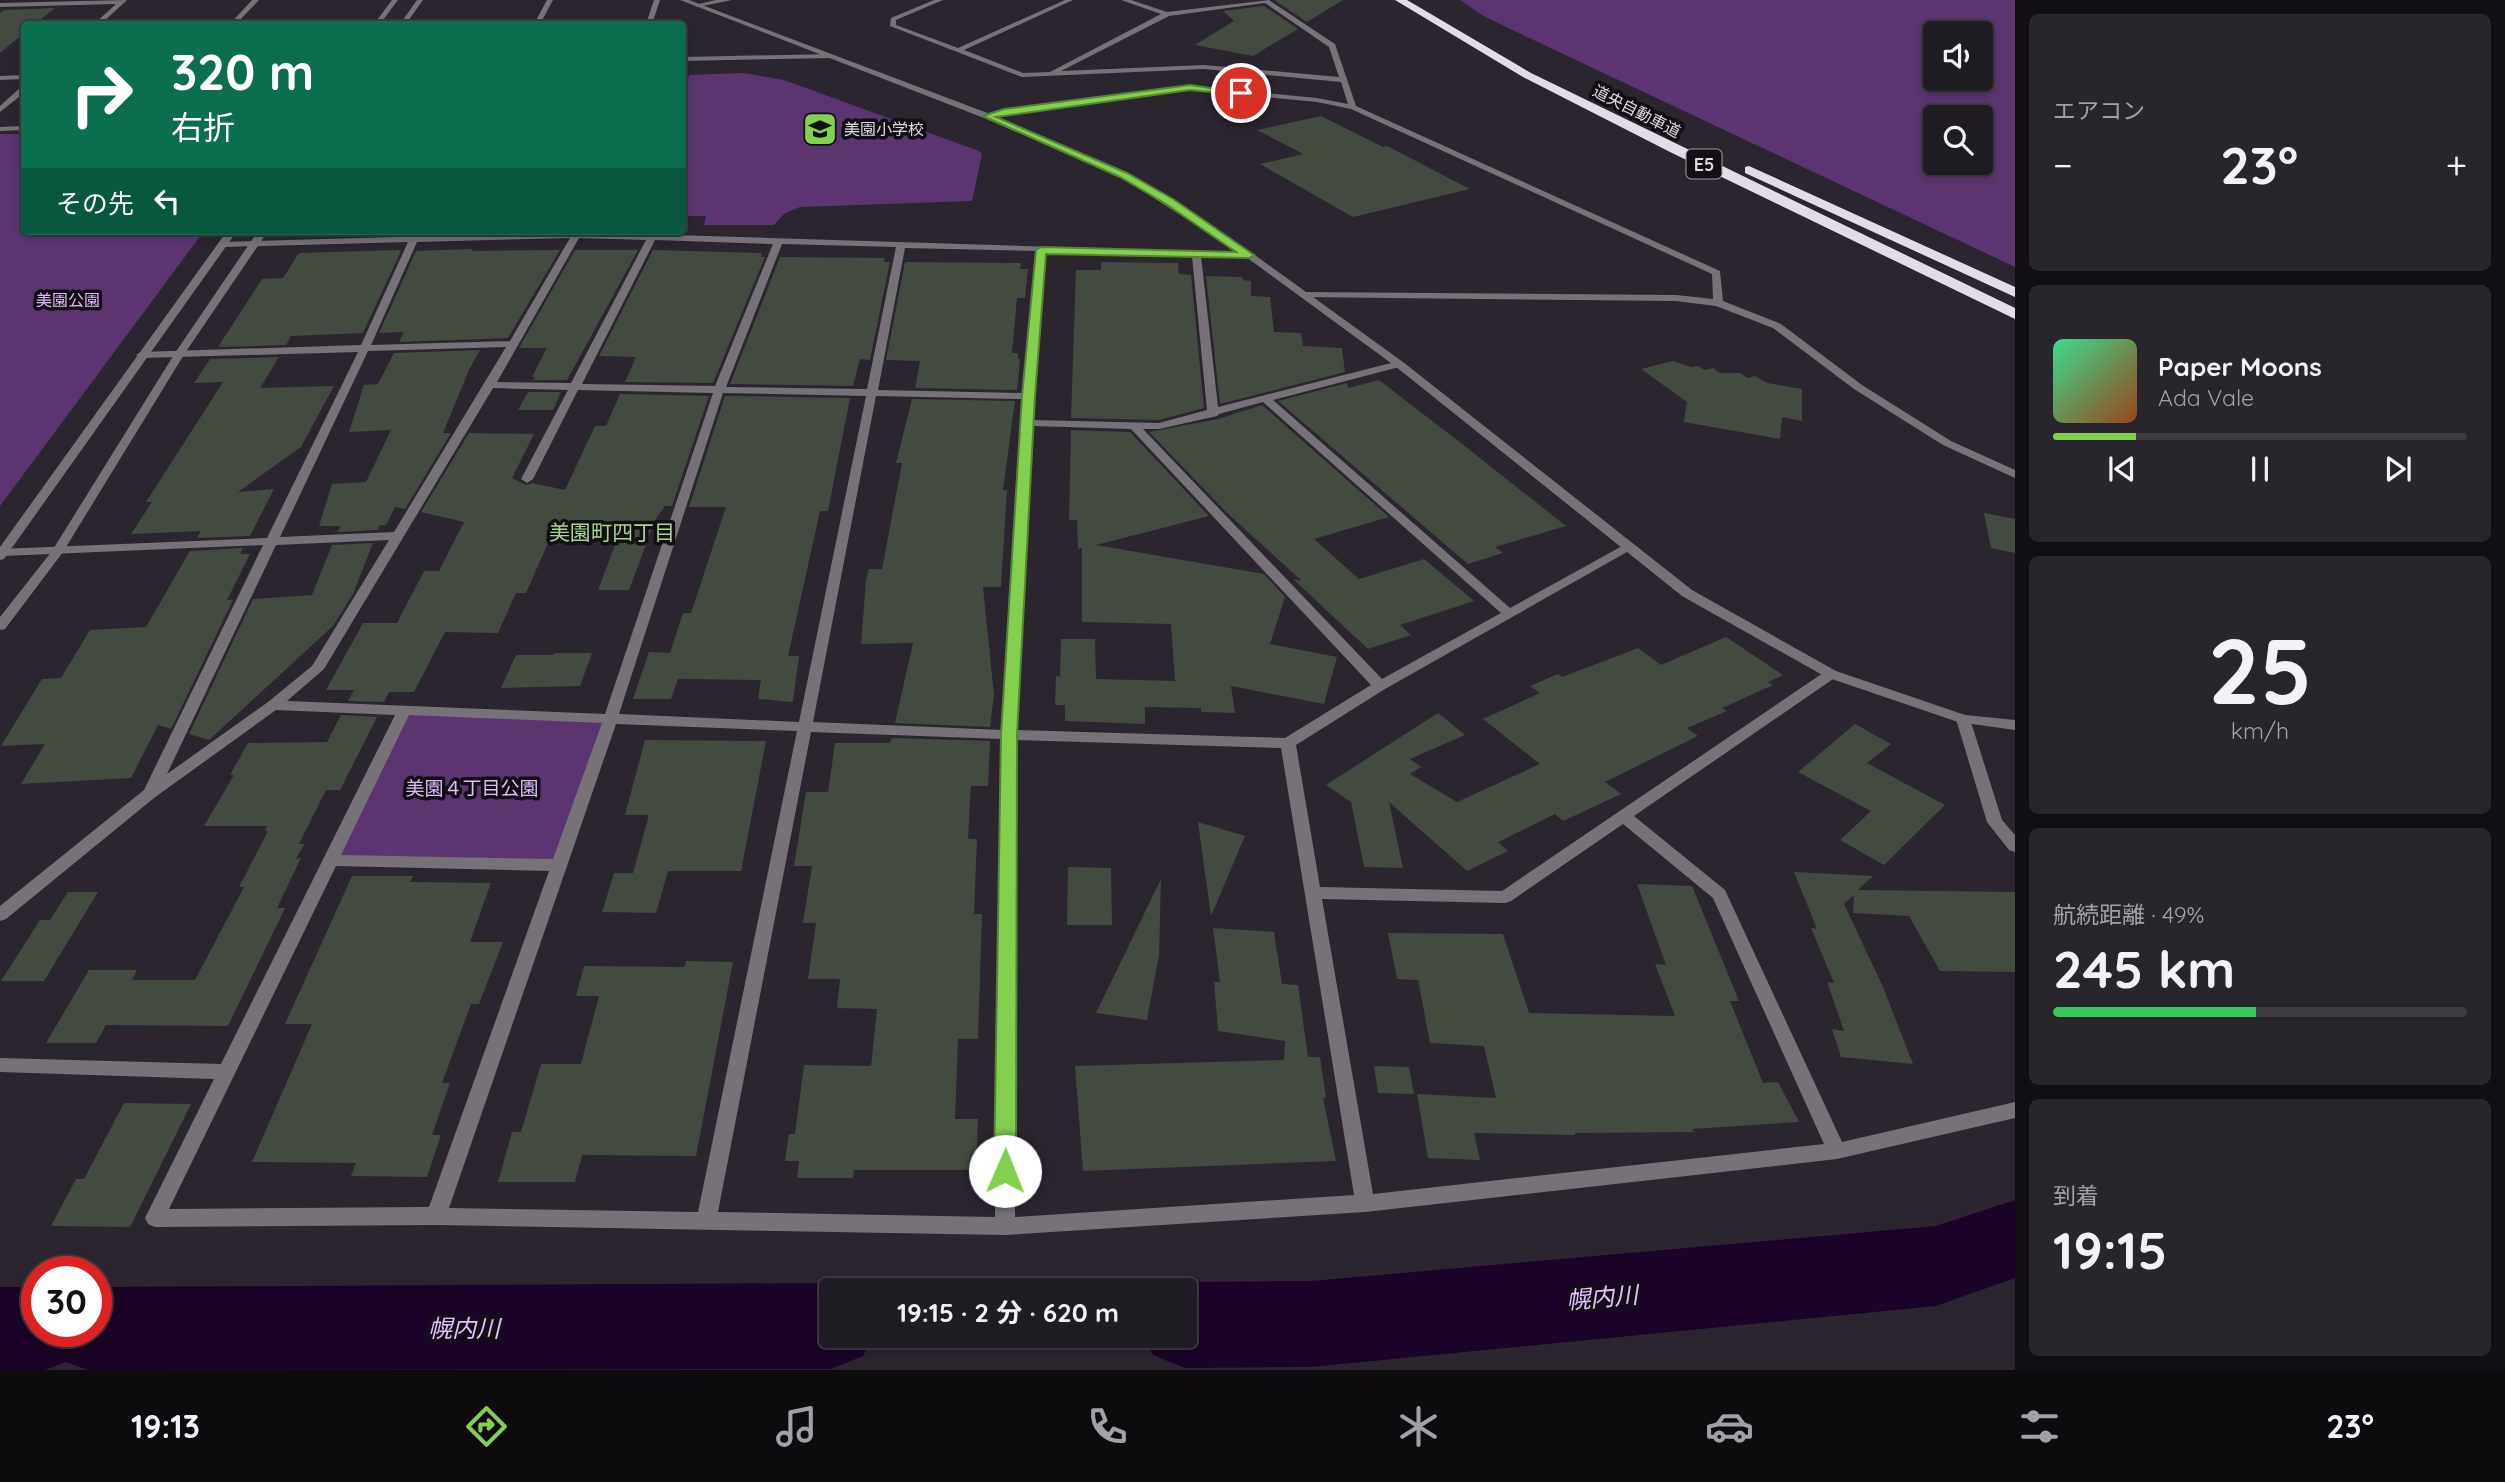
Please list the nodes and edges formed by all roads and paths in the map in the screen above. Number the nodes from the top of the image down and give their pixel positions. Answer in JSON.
{"nodes":[{"id":1,"x":256,"y":0,"type":"edge"},
{"id":2,"x":395,"y":0,"type":"edge"},
{"id":3,"x":420,"y":0,"type":"edge"},
{"id":4,"x":550,"y":0,"type":"edge"},
{"id":5,"x":657,"y":0,"type":"edge"},
{"id":6,"x":683,"y":0,"type":"edge"},
{"id":7,"x":729,"y":0,"type":"edge"},
{"id":8,"x":940,"y":0,"type":"edge"},
{"id":9,"x":1070,"y":0,"type":"edge"},
{"id":10,"x":1125,"y":0,"type":"edge"},
{"id":11,"x":1265,"y":0,"type":"edge"},
{"id":12,"x":1400,"y":0,"type":"edge"},
{"id":13,"x":1425,"y":0,"type":"edge"},
{"id":14,"x":124,"y":1,"type":"edge"},
{"id":15,"x":1,"y":2,"type":"edge"},
{"id":16,"x":697,"y":5,"type":"junction"},
{"id":17,"x":1167,"y":14,"type":"junction"},
{"id":18,"x":101,"y":21,"type":"edge"},
{"id":19,"x":236,"y":21,"type":"edge"},
{"id":20,"x":379,"y":21,"type":"edge"},
{"id":21,"x":405,"y":21,"type":"edge"},
{"id":22,"x":539,"y":21,"type":"edge"},
{"id":23,"x":650,"y":21,"type":"edge"},
{"id":24,"x":1504,"y":46,"type":"dead end"},
{"id":25,"x":957,"y":51,"type":"junction"},
{"id":26,"x":829,"y":56,"type":"junction"},
{"id":27,"x":686,"y":59,"type":"edge"},
{"id":28,"x":1048,"y":74,"type":"junction"},
{"id":29,"x":0,"y":78,"type":"edge"},
{"id":30,"x":21,"y":78,"type":"edge"},
{"id":31,"x":1345,"y":80,"type":"junction"},
{"id":32,"x":21,"y":92,"type":"edge"},
{"id":33,"x":1597,"y":95,"type":"dead end"},
{"id":34,"x":1353,"y":107,"type":"junction"},
{"id":35,"x":0,"y":110,"type":"edge"},
{"id":36,"x":987,"y":116,"type":"junction"},
{"id":37,"x":21,"y":128,"type":"edge"},
{"id":38,"x":0,"y":129,"type":"edge"},
{"id":39,"x":229,"y":235,"type":"edge"},
{"id":40,"x":260,"y":235,"type":"edge"},
{"id":41,"x":576,"y":235,"type":"junction"},
{"id":42,"x":652,"y":237,"type":"junction"},
{"id":43,"x":414,"y":239,"type":"junction"},
{"id":44,"x":779,"y":241,"type":"junction"},
{"id":45,"x":255,"y":243,"type":"junction"},
{"id":46,"x":223,"y":244,"type":"junction"},
{"id":47,"x":901,"y":246,"type":"junction"},
{"id":48,"x":1041,"y":250,"type":"junction"},
{"id":49,"x":1196,"y":254,"type":"junction"},
{"id":50,"x":1249,"y":255,"type":"junction"},
{"id":51,"x":2015,"y":293,"type":"edge"},
{"id":52,"x":1303,"y":295,"type":"junction"},
{"id":53,"x":1718,"y":303,"type":"junction"},
{"id":54,"x":2015,"y":314,"type":"edge"},
{"id":55,"x":511,"y":344,"type":"junction"},
{"id":56,"x":365,"y":347,"type":"junction"},
{"id":57,"x":180,"y":353,"type":"junction"},
{"id":58,"x":141,"y":355,"type":"junction"},
{"id":59,"x":1399,"y":364,"type":"junction"},
{"id":60,"x":490,"y":385,"type":"junction"},
{"id":61,"x":577,"y":385,"type":"junction"},
{"id":62,"x":719,"y":390,"type":"junction"},
{"id":63,"x":870,"y":393,"type":"junction"},
{"id":64,"x":1028,"y":396,"type":"junction"},
{"id":65,"x":1267,"y":400,"type":"junction"},
{"id":66,"x":1213,"y":414,"type":"junction"},
{"id":67,"x":1028,"y":423,"type":"junction"},
{"id":68,"x":1135,"y":427,"type":"junction"},
{"id":69,"x":2015,"y":474,"type":"edge"},
{"id":70,"x":527,"y":479,"type":"dead end"},
{"id":71,"x":398,"y":536,"type":"junction"},
{"id":72,"x":271,"y":539,"type":"junction"},
{"id":73,"x":1628,"y":548,"type":"junction"},
{"id":74,"x":57,"y":552,"type":"junction"},
{"id":75,"x":1,"y":554,"type":"edge"},
{"id":76,"x":1509,"y":614,"type":"junction"},
{"id":77,"x":0,"y":626,"type":"edge"},
{"id":78,"x":1831,"y":674,"type":"junction"},
{"id":79,"x":1380,"y":686,"type":"junction"},
{"id":80,"x":273,"y":705,"type":"junction"},
{"id":81,"x":404,"y":710,"type":"junction"},
{"id":82,"x":611,"y":718,"type":"junction"},
{"id":83,"x":1963,"y":719,"type":"junction"},
{"id":84,"x":2015,"y":725,"type":"edge"},
{"id":85,"x":804,"y":726,"type":"junction"},
{"id":86,"x":1009,"y":735,"type":"junction"},
{"id":87,"x":1288,"y":743,"type":"junction"},
{"id":88,"x":149,"y":794,"type":"junction"},
{"id":89,"x":1623,"y":816,"type":"junction"},
{"id":90,"x":2015,"y":846,"type":"edge"},
{"id":91,"x":332,"y":859,"type":"junction"},
{"id":92,"x":558,"y":865,"type":"junction"},
{"id":93,"x":1312,"y":893,"type":"junction"},
{"id":94,"x":0,"y":915,"type":"edge"},
{"id":95,"x":0,"y":1065,"type":"edge"},
{"id":96,"x":228,"y":1072,"type":"junction"},
{"id":97,"x":2015,"y":1110,"type":"edge"},
{"id":98,"x":1837,"y":1151,"type":"junction"},
{"id":99,"x":1365,"y":1203,"type":"junction"},
{"id":100,"x":436,"y":1216,"type":"junction"},
{"id":101,"x":706,"y":1221,"type":"junction"},
{"id":102,"x":1005,"y":1226,"type":"junction"}],
"edges":[{"from":1,"to":19,"type":"street"},
{"from":2,"to":20,"type":"street"},
{"from":3,"to":21,"type":"street"},
{"from":4,"to":22,"type":"street"},
{"from":5,"to":23,"type":"street"},
{"from":6,"to":16,"type":"street"},
{"from":7,"to":16,"type":"street"},
{"from":8,"to":25,"type":"street"},
{"from":9,"to":25,"type":"street"},
{"from":10,"to":17,"type":"street"},
{"from":11,"to":17,"type":"street"},
{"from":11,"to":31,"type":"street"},
{"from":12,"to":54,"type":"highway","name":"道央自動車道","number":"E5"},
{"from":13,"to":24,"type":"highway"},
{"from":14,"to":15,"type":"street"},
{"from":14,"to":18,"type":"street"},
{"from":16,"to":26,"type":"street"},
{"from":17,"to":28,"type":"street"},
{"from":25,"to":28,"type":"street"},
{"from":26,"to":27,"type":"street"},
{"from":26,"to":36,"type":"street"},
{"from":28,"to":31,"type":"street"},
{"from":29,"to":30,"type":"street"},
{"from":31,"to":34,"type":"street"},
{"from":32,"to":35,"type":"street"},
{"from":33,"to":51,"type":"highway","name":"道央自動車道","number":"E5"},
{"from":34,"to":36,"type":"street"},
{"from":34,"to":53,"type":"street"},
{"from":36,"to":50,"type":"street"},
{"from":37,"to":38,"type":"street"},
{"from":39,"to":46,"type":"street"},
{"from":40,"to":45,"type":"street"},
{"from":41,"to":42,"type":"street"},
{"from":41,"to":43,"type":"street"},
{"from":41,"to":55,"type":"street"},
{"from":42,"to":44,"type":"street"},
{"from":42,"to":61,"type":"street"},
{"from":43,"to":45,"type":"street"},
{"from":43,"to":56,"type":"street"},
{"from":44,"to":47,"type":"street"},
{"from":44,"to":62,"type":"street"},
{"from":45,"to":46,"type":"street"},
{"from":45,"to":57,"type":"street"},
{"from":46,"to":58,"type":"street"},
{"from":47,"to":48,"type":"street"},
{"from":47,"to":63,"type":"street"},
{"from":48,"to":49,"type":"street"},
{"from":48,"to":64,"type":"street"},
{"from":49,"to":50,"type":"street"},
{"from":49,"to":66,"type":"street"},
{"from":50,"to":52,"type":"street"},
{"from":52,"to":53,"type":"street"},
{"from":52,"to":59,"type":"street"},
{"from":53,"to":69,"type":"street"},
{"from":55,"to":56,"type":"street"},
{"from":55,"to":60,"type":"street"},
{"from":56,"to":57,"type":"street"},
{"from":56,"to":72,"type":"street"},
{"from":57,"to":58,"type":"street"},
{"from":57,"to":74,"type":"street"},
{"from":58,"to":75,"type":"street"},
{"from":59,"to":65,"type":"street"},
{"from":59,"to":73,"type":"street"},
{"from":60,"to":61,"type":"street"},
{"from":60,"to":71,"type":"street"},
{"from":61,"to":62,"type":"street"},
{"from":61,"to":70,"type":"street"},
{"from":62,"to":63,"type":"street"},
{"from":62,"to":82,"type":"street"},
{"from":63,"to":64,"type":"street"},
{"from":63,"to":85,"type":"street"},
{"from":64,"to":67,"type":"street"},
{"from":65,"to":66,"type":"street"},
{"from":65,"to":76,"type":"street"},
{"from":66,"to":68,"type":"street"},
{"from":67,"to":68,"type":"street"},
{"from":67,"to":86,"type":"street"},
{"from":68,"to":79,"type":"street"},
{"from":71,"to":72,"type":"street"},
{"from":71,"to":80,"type":"street"},
{"from":72,"to":74,"type":"street"},
{"from":72,"to":88,"type":"street"},
{"from":73,"to":76,"type":"street"},
{"from":73,"to":78,"type":"street"},
{"from":74,"to":75,"type":"street"},
{"from":74,"to":77,"type":"street"},
{"from":76,"to":79,"type":"street"},
{"from":78,"to":83,"type":"street"},
{"from":78,"to":89,"type":"street"},
{"from":79,"to":87,"type":"street"},
{"from":80,"to":81,"type":"street"},
{"from":80,"to":88,"type":"street"},
{"from":81,"to":82,"type":"street"},
{"from":81,"to":91,"type":"street"},
{"from":82,"to":85,"type":"street"},
{"from":82,"to":92,"type":"street"},
{"from":83,"to":84,"type":"street"},
{"from":83,"to":90,"type":"street"},
{"from":85,"to":86,"type":"street"},
{"from":85,"to":101,"type":"street"},
{"from":86,"to":87,"type":"street"},
{"from":86,"to":102,"type":"street"},
{"from":87,"to":93,"type":"street"},
{"from":88,"to":94,"type":"street"},
{"from":89,"to":93,"type":"street"},
{"from":89,"to":98,"type":"street"},
{"from":91,"to":92,"type":"street"},
{"from":91,"to":96,"type":"street"},
{"from":92,"to":100,"type":"street"},
{"from":93,"to":99,"type":"street"},
{"from":95,"to":96,"type":"street"},
{"from":96,"to":100,"type":"street"},
{"from":97,"to":98,"type":"street"},
{"from":98,"to":99,"type":"street"},
{"from":99,"to":102,"type":"street"},
{"from":100,"to":101,"type":"street"},
{"from":101,"to":102,"type":"street"}]}
